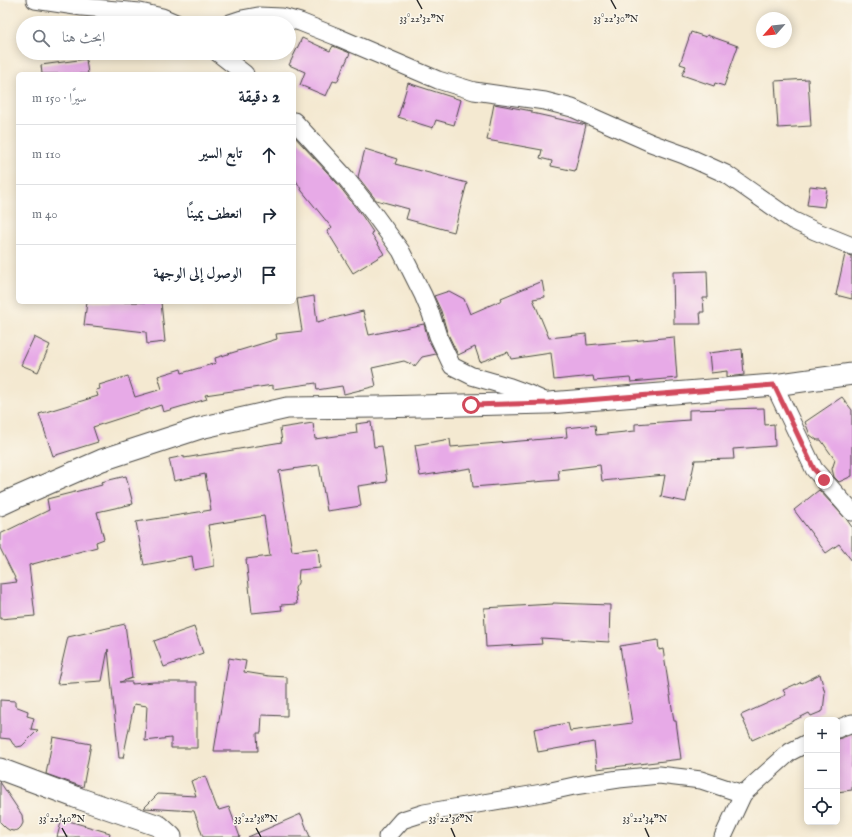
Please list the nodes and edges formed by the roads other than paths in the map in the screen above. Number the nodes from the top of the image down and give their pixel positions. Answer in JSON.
{"nodes":[{"id":1,"x":35,"y":0,"type":"edge"},
{"id":2,"x":158,"y":16,"type":"edge"},
{"id":3,"x":296,"y":21,"type":"edge"},
{"id":4,"x":227,"y":60,"type":"edge"},
{"id":5,"x":242,"y":72,"type":"edge"},
{"id":6,"x":296,"y":123,"type":"edge"},
{"id":7,"x":852,"y":246,"type":"edge"},
{"id":8,"x":852,"y":374,"type":"edge"},
{"id":9,"x":774,"y":385,"type":"junction"},
{"id":10,"x":549,"y":403,"type":"junction"},
{"id":11,"x":0,"y":505,"type":"edge"},
{"id":12,"x":852,"y":512,"type":"edge"},
{"id":13,"x":852,"y":723,"type":"edge"},
{"id":14,"x":840,"y":728,"type":"edge"},
{"id":15,"x":804,"y":745,"type":"edge"},
{"id":16,"x":0,"y":769,"type":"edge"},
{"id":17,"x":743,"y":794,"type":"junction"},
{"id":18,"x":171,"y":837,"type":"edge"},
{"id":19,"x":387,"y":837,"type":"edge"},
{"id":20,"x":723,"y":837,"type":"edge"}],
"edges":[{"from":1,"to":2,"type":"street"},
{"from":3,"to":7,"type":"street"},
{"from":4,"to":5,"type":"street"},
{"from":6,"to":10,"type":"street"},
{"from":8,"to":9,"type":"street"},
{"from":9,"to":10,"type":"street"},
{"from":9,"to":12,"type":"street"},
{"from":10,"to":11,"type":"street"},
{"from":13,"to":14,"type":"street"},
{"from":15,"to":17,"type":"street"},
{"from":16,"to":18,"type":"street"},
{"from":17,"to":19,"type":"street"},
{"from":17,"to":20,"type":"street"}]}
